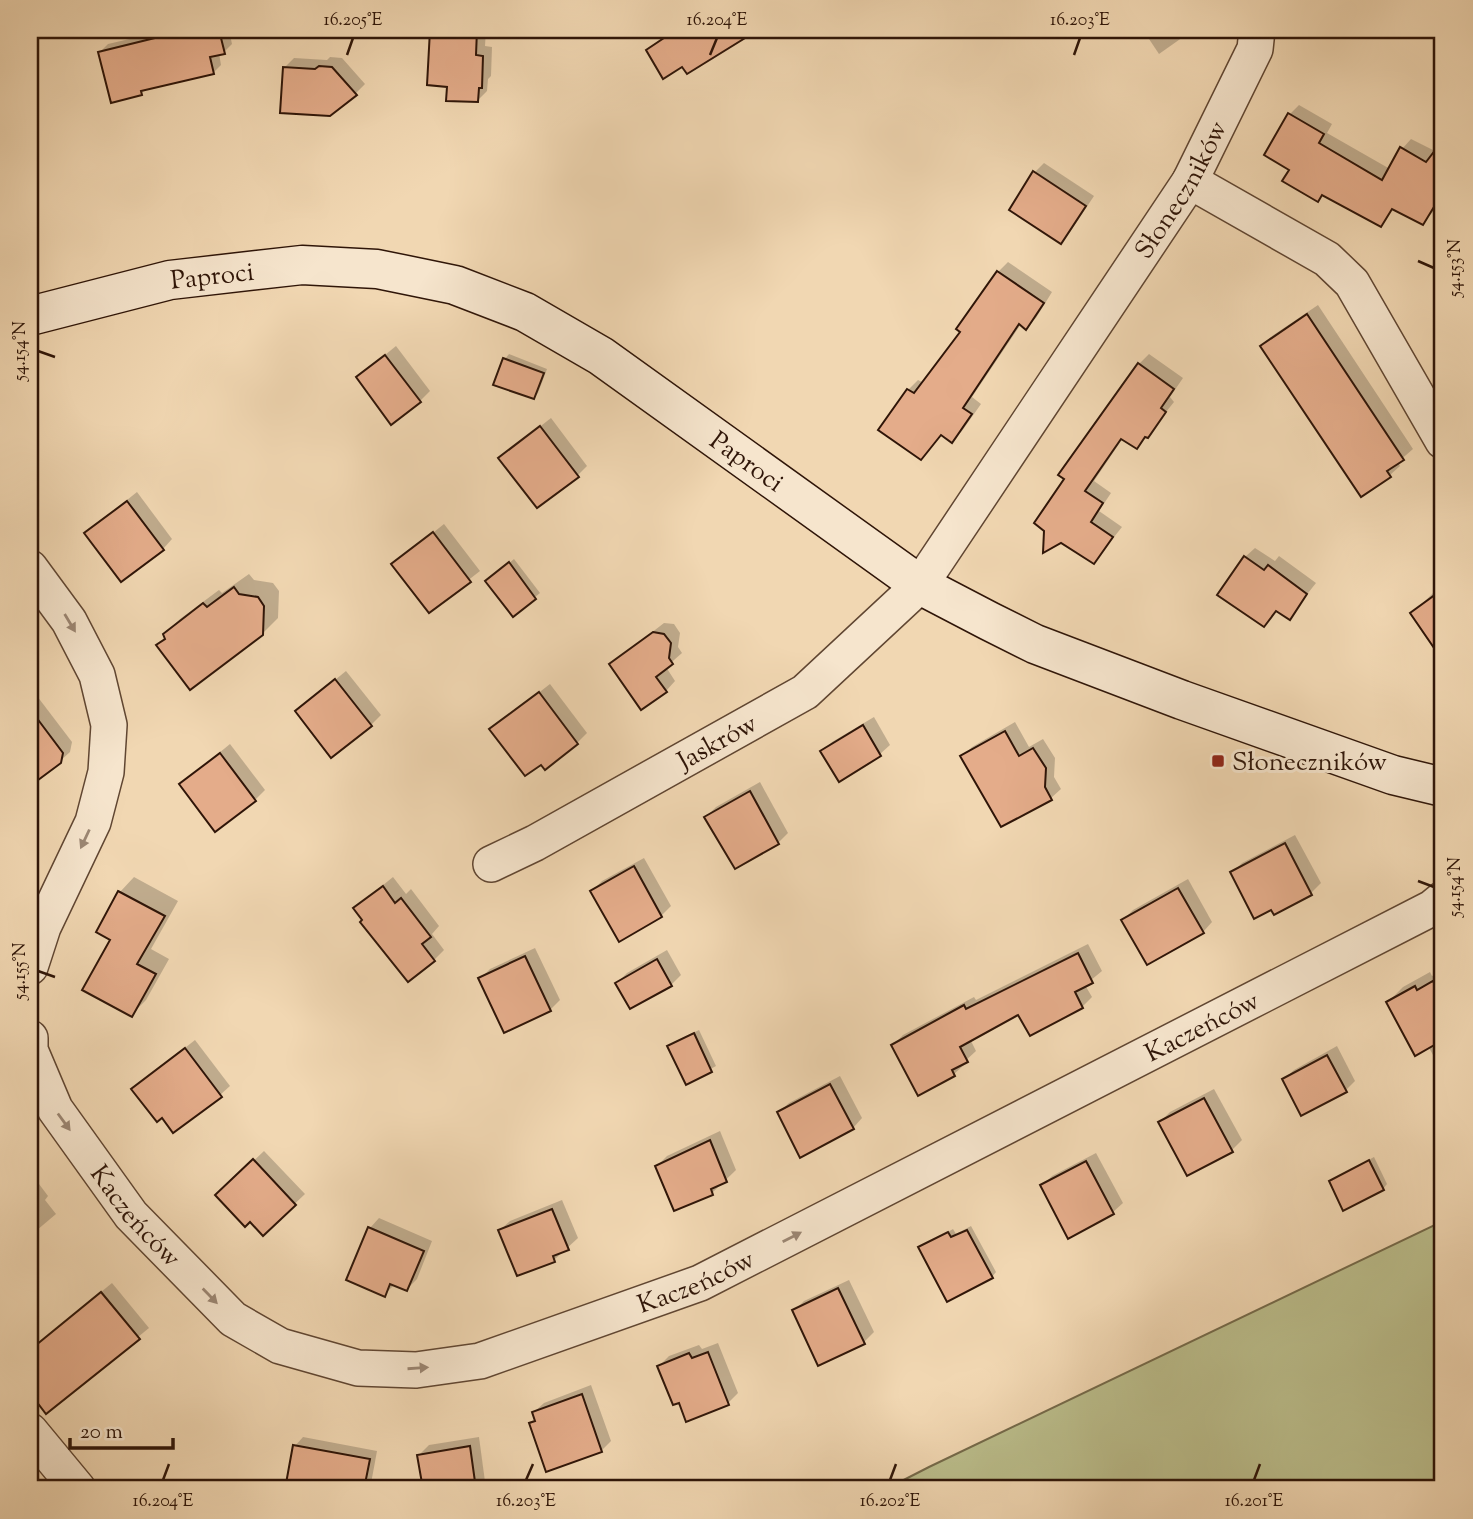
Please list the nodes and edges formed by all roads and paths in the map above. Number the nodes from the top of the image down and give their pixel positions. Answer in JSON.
{"nodes":[{"id":1,"x":1257,"y":30,"type":"edge"},
{"id":2,"x":1190,"y":181,"type":"junction"},
{"id":3,"x":30,"y":316,"type":"edge"},
{"id":4,"x":1443,"y":441,"type":"edge"},
{"id":5,"x":30,"y":568,"type":"edge"},
{"id":6,"x":920,"y":585,"type":"junction"},
{"id":7,"x":1443,"y":787,"type":"edge"},
{"id":8,"x":491,"y":864,"type":"dead end"},
{"id":9,"x":1443,"y":899,"type":"edge"},
{"id":10,"x":32,"y":952,"type":"edge"},
{"id":11,"x":30,"y":1038,"type":"edge"},
{"id":12,"x":30,"y":1431,"type":"edge"},
{"id":13,"x":78,"y":1489,"type":"edge"}],
"edges":[{"from":1,"to":2,"type":"street","name":"Słoneczników"},
{"from":2,"to":4,"type":"street"},
{"from":2,"to":6,"type":"street","name":"Słoneczników"},
{"from":3,"to":6,"type":"street","name":"Paproci"},
{"from":5,"to":10,"type":"street","one_way":true},
{"from":6,"to":7,"type":"street","name":"Paproci"},
{"from":6,"to":8,"type":"street","name":"Jaskrów"},
{"from":11,"to":9,"type":"street","name":"Kaczeńców","one_way":true},
{"from":12,"to":13,"type":"street"}]}
